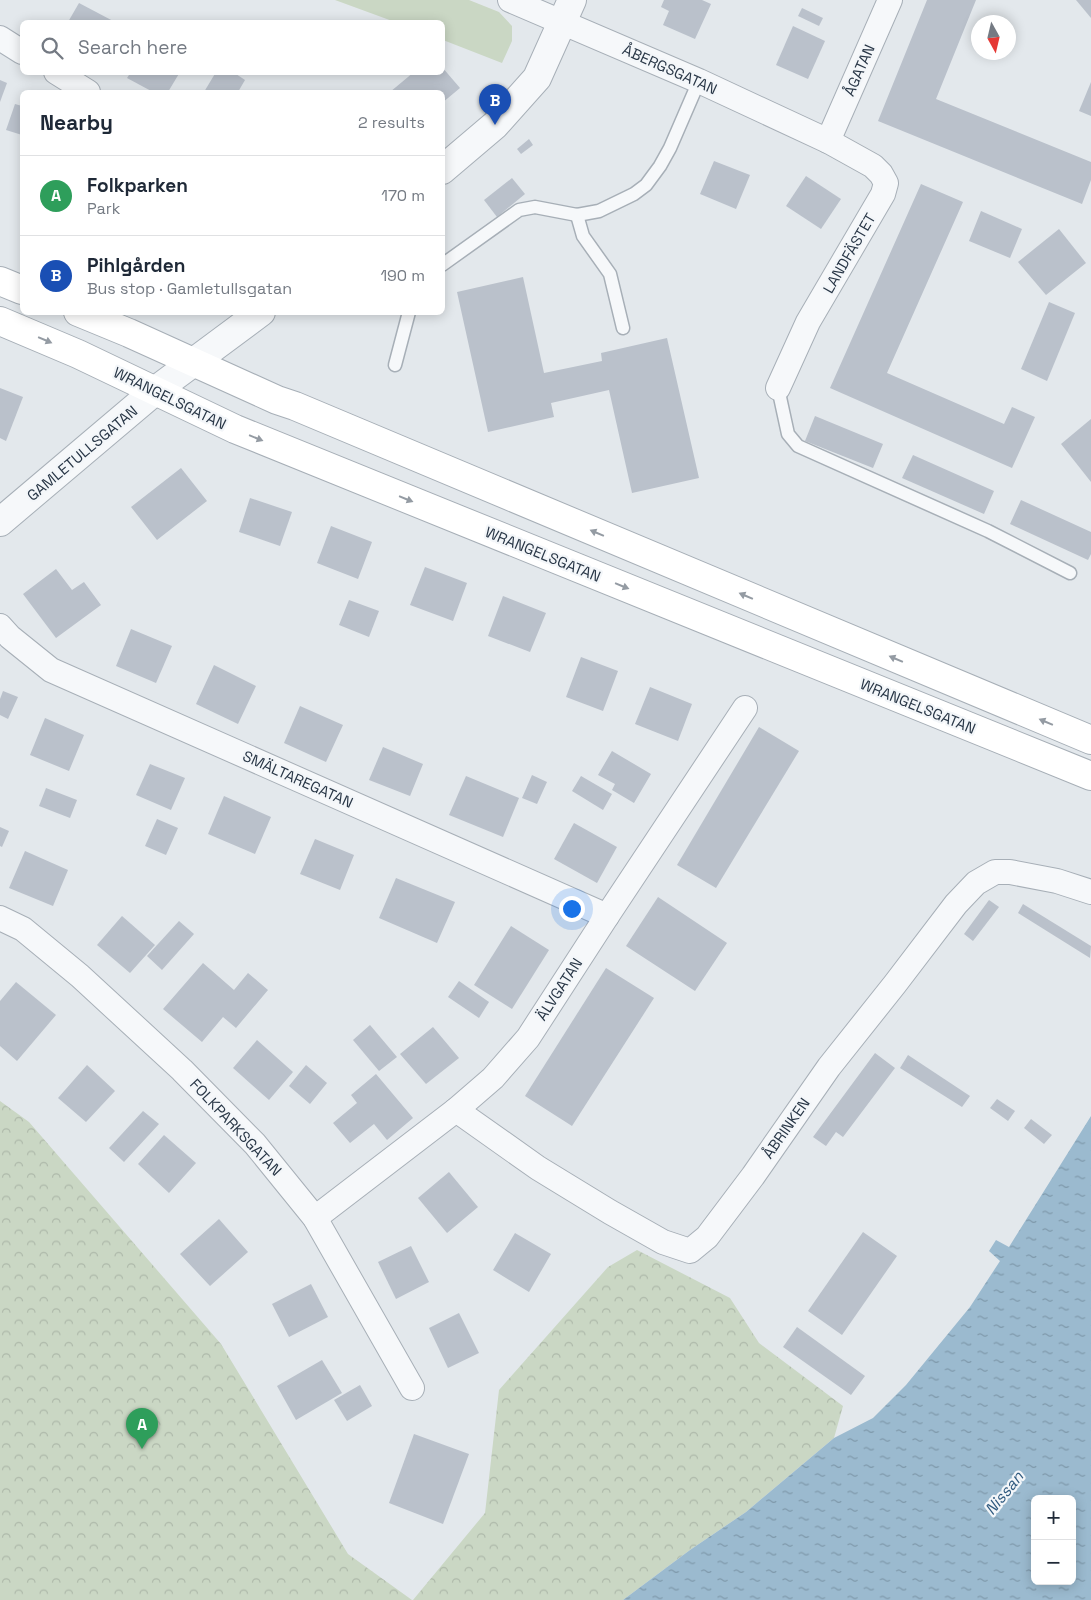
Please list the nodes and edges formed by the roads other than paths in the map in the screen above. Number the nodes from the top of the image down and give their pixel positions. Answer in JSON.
{"nodes":[{"id":1,"x":510,"y":0,"type":"edge"},
{"id":2,"x":890,"y":0,"type":"edge"},
{"id":3,"x":567,"y":11,"type":"edge"},
{"id":4,"x":0,"y":38,"type":"edge"},
{"id":5,"x":20,"y":51,"type":"edge"},
{"id":6,"x":61,"y":75,"type":"edge"},
{"id":7,"x":699,"y":81,"type":"junction"},
{"id":8,"x":85,"y":90,"type":"edge"},
{"id":9,"x":828,"y":141,"type":"junction"},
{"id":10,"x":445,"y":167,"type":"edge"},
{"id":11,"x":577,"y":215,"type":"junction"},
{"id":12,"x":445,"y":263,"type":"edge"},
{"id":13,"x":0,"y":280,"type":"edge"},
{"id":14,"x":20,"y":289,"type":"edge"},
{"id":15,"x":85,"y":315,"type":"edge"},
{"id":16,"x":257,"y":315,"type":"edge"},
{"id":17,"x":408,"y":315,"type":"edge"},
{"id":18,"x":0,"y":321,"type":"edge"},
{"id":19,"x":623,"y":328,"type":"dead end"},
{"id":20,"x":195,"y":362,"type":"junction"},
{"id":21,"x":395,"y":365,"type":"dead end"},
{"id":22,"x":778,"y":388,"type":"joint"},
{"id":23,"x":156,"y":390,"type":"junction"},
{"id":24,"x":0,"y":522,"type":"edge"},
{"id":25,"x":1070,"y":573,"type":"dead end"},
{"id":26,"x":0,"y":626,"type":"edge"},
{"id":27,"x":745,"y":708,"type":"dead end"},
{"id":28,"x":1091,"y":740,"type":"edge"},
{"id":29,"x":1091,"y":776,"type":"edge"},
{"id":30,"x":1091,"y":892,"type":"edge"},
{"id":31,"x":607,"y":916,"type":"junction"},
{"id":32,"x":0,"y":918,"type":"edge"},
{"id":33,"x":456,"y":1110,"type":"junction"},
{"id":34,"x":315,"y":1218,"type":"junction"},
{"id":35,"x":412,"y":1388,"type":"dead end"}],
"edges":[{"from":1,"to":3,"type":"street","name":"ÅBERGSGATAN"},
{"from":2,"to":9,"type":"street","name":"ÅGATAN"},
{"from":3,"to":7,"type":"street","name":"ÅBERGSGATAN"},
{"from":3,"to":10,"type":"street"},
{"from":4,"to":5,"type":"street"},
{"from":6,"to":8,"type":"street"},
{"from":7,"to":9,"type":"street","name":"ÅBERGSGATAN"},
{"from":7,"to":11,"type":"lane"},
{"from":9,"to":22,"type":"street","name":"LANDFÄSTET"},
{"from":11,"to":12,"type":"lane"},
{"from":11,"to":19,"type":"lane"},
{"from":13,"to":14,"type":"main road"},
{"from":15,"to":20,"type":"main road"},
{"from":16,"to":20,"type":"street","name":"GAMLETULLSGATAN"},
{"from":17,"to":21,"type":"lane"},
{"from":18,"to":23,"type":"main road","name":"WRANGELSGATAN","one_way":true},
{"from":20,"to":23,"type":"street","name":"GAMLETULLSGATAN"},
{"from":28,"to":20,"type":"main road","one_way":true},
{"from":22,"to":25,"type":"lane"},
{"from":23,"to":24,"type":"street","name":"GAMLETULLSGATAN"},
{"from":23,"to":29,"type":"main road","name":"WRANGELSGATAN","one_way":true},
{"from":26,"to":31,"type":"street","name":"SMÄLTAREGATAN"},
{"from":27,"to":31,"type":"street","name":"ÄLVGATAN"},
{"from":30,"to":33,"type":"street","name":"ÅBRINKEN"},
{"from":31,"to":33,"type":"street","name":"ÄLVGATAN"},
{"from":32,"to":34,"type":"street","name":"FOLKPARKSGATAN"},
{"from":33,"to":34,"type":"street","name":"ÄLVGATAN"},
{"from":34,"to":35,"type":"street","name":"FOLKPARKSGATAN"}]}
